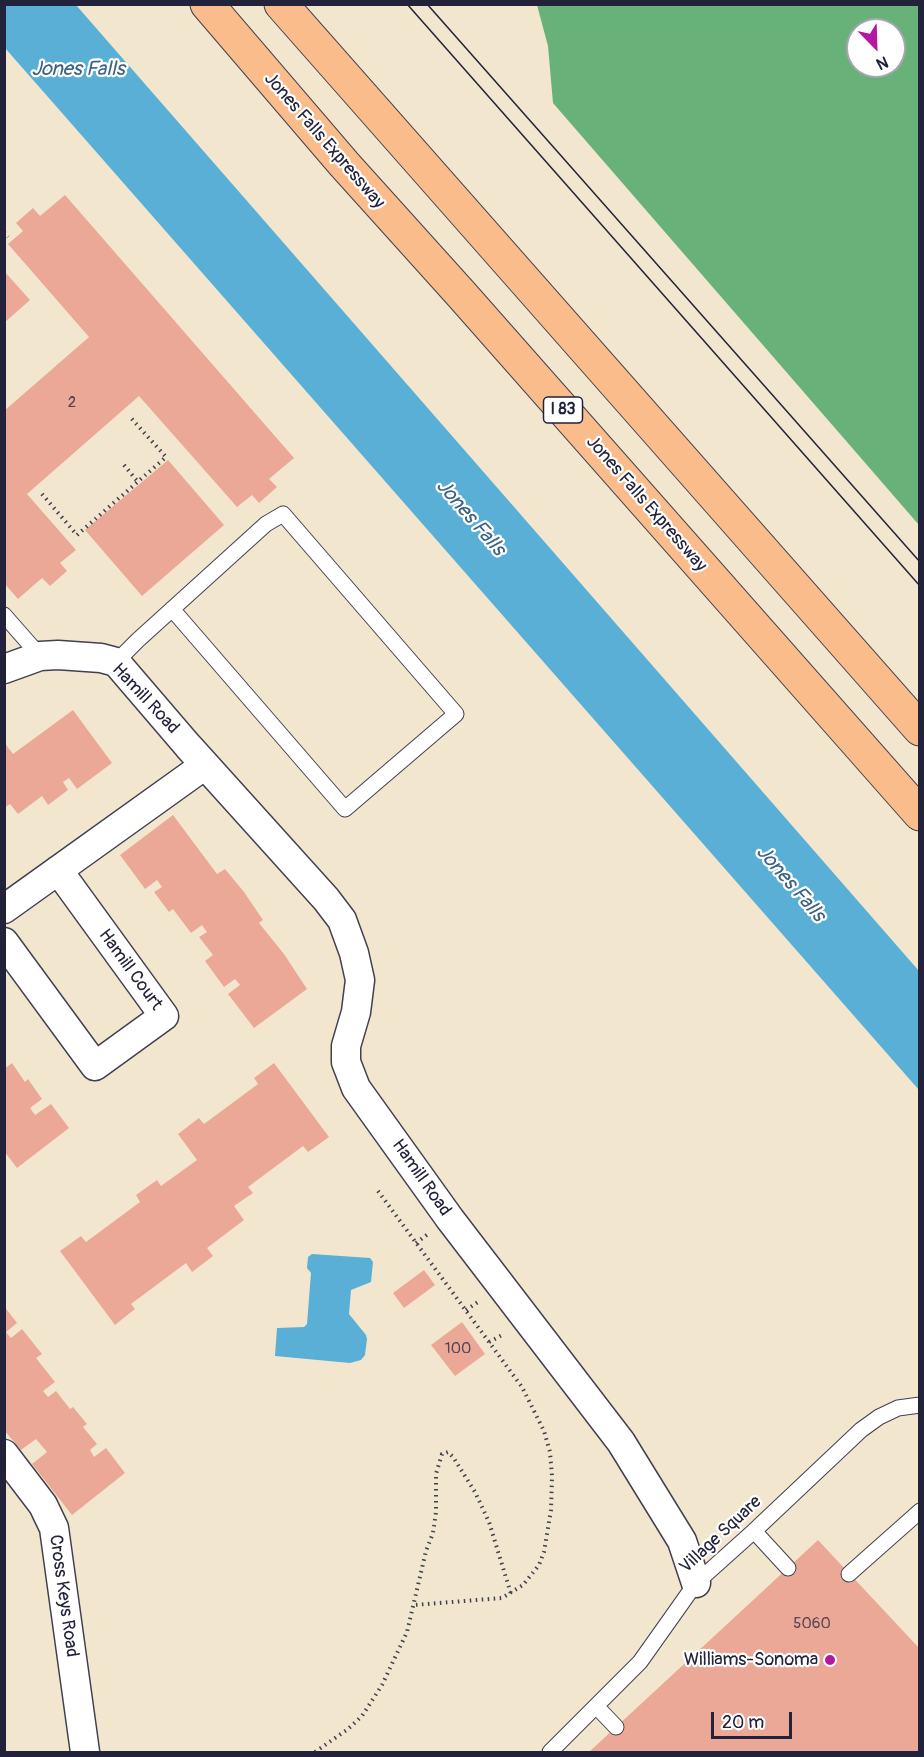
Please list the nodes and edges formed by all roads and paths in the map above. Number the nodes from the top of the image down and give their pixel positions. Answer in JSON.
{"nodes":[{"id":1,"x":207,"y":4,"type":"edge"},
{"id":2,"x":281,"y":4,"type":"edge"},
{"id":3,"x":4,"y":232,"type":"edge"},
{"id":4,"x":8,"y":237,"type":"dead end"},
{"id":5,"x":131,"y":417,"type":"dead end"},
{"id":6,"x":124,"y":465,"type":"dead end"},
{"id":7,"x":138,"y":482,"type":"junction"},
{"id":8,"x":42,"y":494,"type":"dead end"},
{"id":9,"x":172,"y":609,"type":"junction"},
{"id":10,"x":4,"y":615,"type":"edge"},
{"id":11,"x":40,"y":656,"type":"junction"},
{"id":12,"x":116,"y":662,"type":"junction"},
{"id":13,"x":4,"y":669,"type":"edge"},
{"id":14,"x":920,"y":729,"type":"edge"},
{"id":15,"x":205,"y":765,"type":"junction"},
{"id":16,"x":920,"y":814,"type":"edge"},
{"id":17,"x":58,"y":870,"type":"junction"},
{"id":18,"x":4,"y":909,"type":"edge"},
{"id":19,"x":4,"y":942,"type":"edge"},
{"id":20,"x":378,"y":1191,"type":"dead end"},
{"id":21,"x":920,"y":1405,"type":"edge"},
{"id":22,"x":4,"y":1454,"type":"edge"},
{"id":23,"x":920,"y":1511,"type":"edge"},
{"id":24,"x":754,"y":1531,"type":"junction"},
{"id":25,"x":788,"y":1568,"type":"dead end"},
{"id":26,"x":849,"y":1574,"type":"dead end"},
{"id":27,"x":696,"y":1583,"type":"junction"},
{"id":28,"x":511,"y":1594,"type":"junction"},
{"id":29,"x":414,"y":1605,"type":"junction"},
{"id":30,"x":596,"y":1706,"type":"junction"},
{"id":31,"x":616,"y":1727,"type":"dead end"},
{"id":32,"x":85,"y":1752,"type":"edge"},
{"id":33,"x":315,"y":1752,"type":"edge"},
{"id":34,"x":550,"y":1752,"type":"edge"}],
"edges":[{"from":1,"to":16,"type":"highway","name":"Jones Falls Expressway","number":"I 83"},
{"from":2,"to":14,"type":"highway"},
{"from":3,"to":4,"type":"path"},
{"from":5,"to":7,"type":"path"},
{"from":6,"to":7,"type":"path"},
{"from":7,"to":8,"type":"path"},
{"from":9,"to":9,"type":"lane"},
{"from":9,"to":12,"type":"lane"},
{"from":10,"to":11,"type":"lane"},
{"from":11,"to":12,"type":"street","name":"Hamill Road"},
{"from":11,"to":13,"type":"street","name":"Hamill Road"},
{"from":12,"to":15,"type":"street","name":"Hamill Road"},
{"from":15,"to":17,"type":"street"},
{"from":15,"to":27,"type":"street","name":"Hamill Road"},
{"from":17,"to":18,"type":"street"},
{"from":17,"to":19,"type":"street","name":"Hamill Court"},
{"from":20,"to":28,"type":"path"},
{"from":21,"to":24,"type":"lane","name":"Village Square"},
{"from":22,"to":32,"type":"street","name":"Cross Keys Road"},
{"from":23,"to":26,"type":"lane"},
{"from":24,"to":25,"type":"lane"},
{"from":24,"to":27,"type":"lane","name":"Village Square"},
{"from":27,"to":30,"type":"lane","name":"Village Square"},
{"from":28,"to":29,"type":"path"},
{"from":28,"to":29,"type":"path"},
{"from":29,"to":33,"type":"path"},
{"from":30,"to":31,"type":"lane"},
{"from":30,"to":34,"type":"lane","name":"Village Square"}]}
